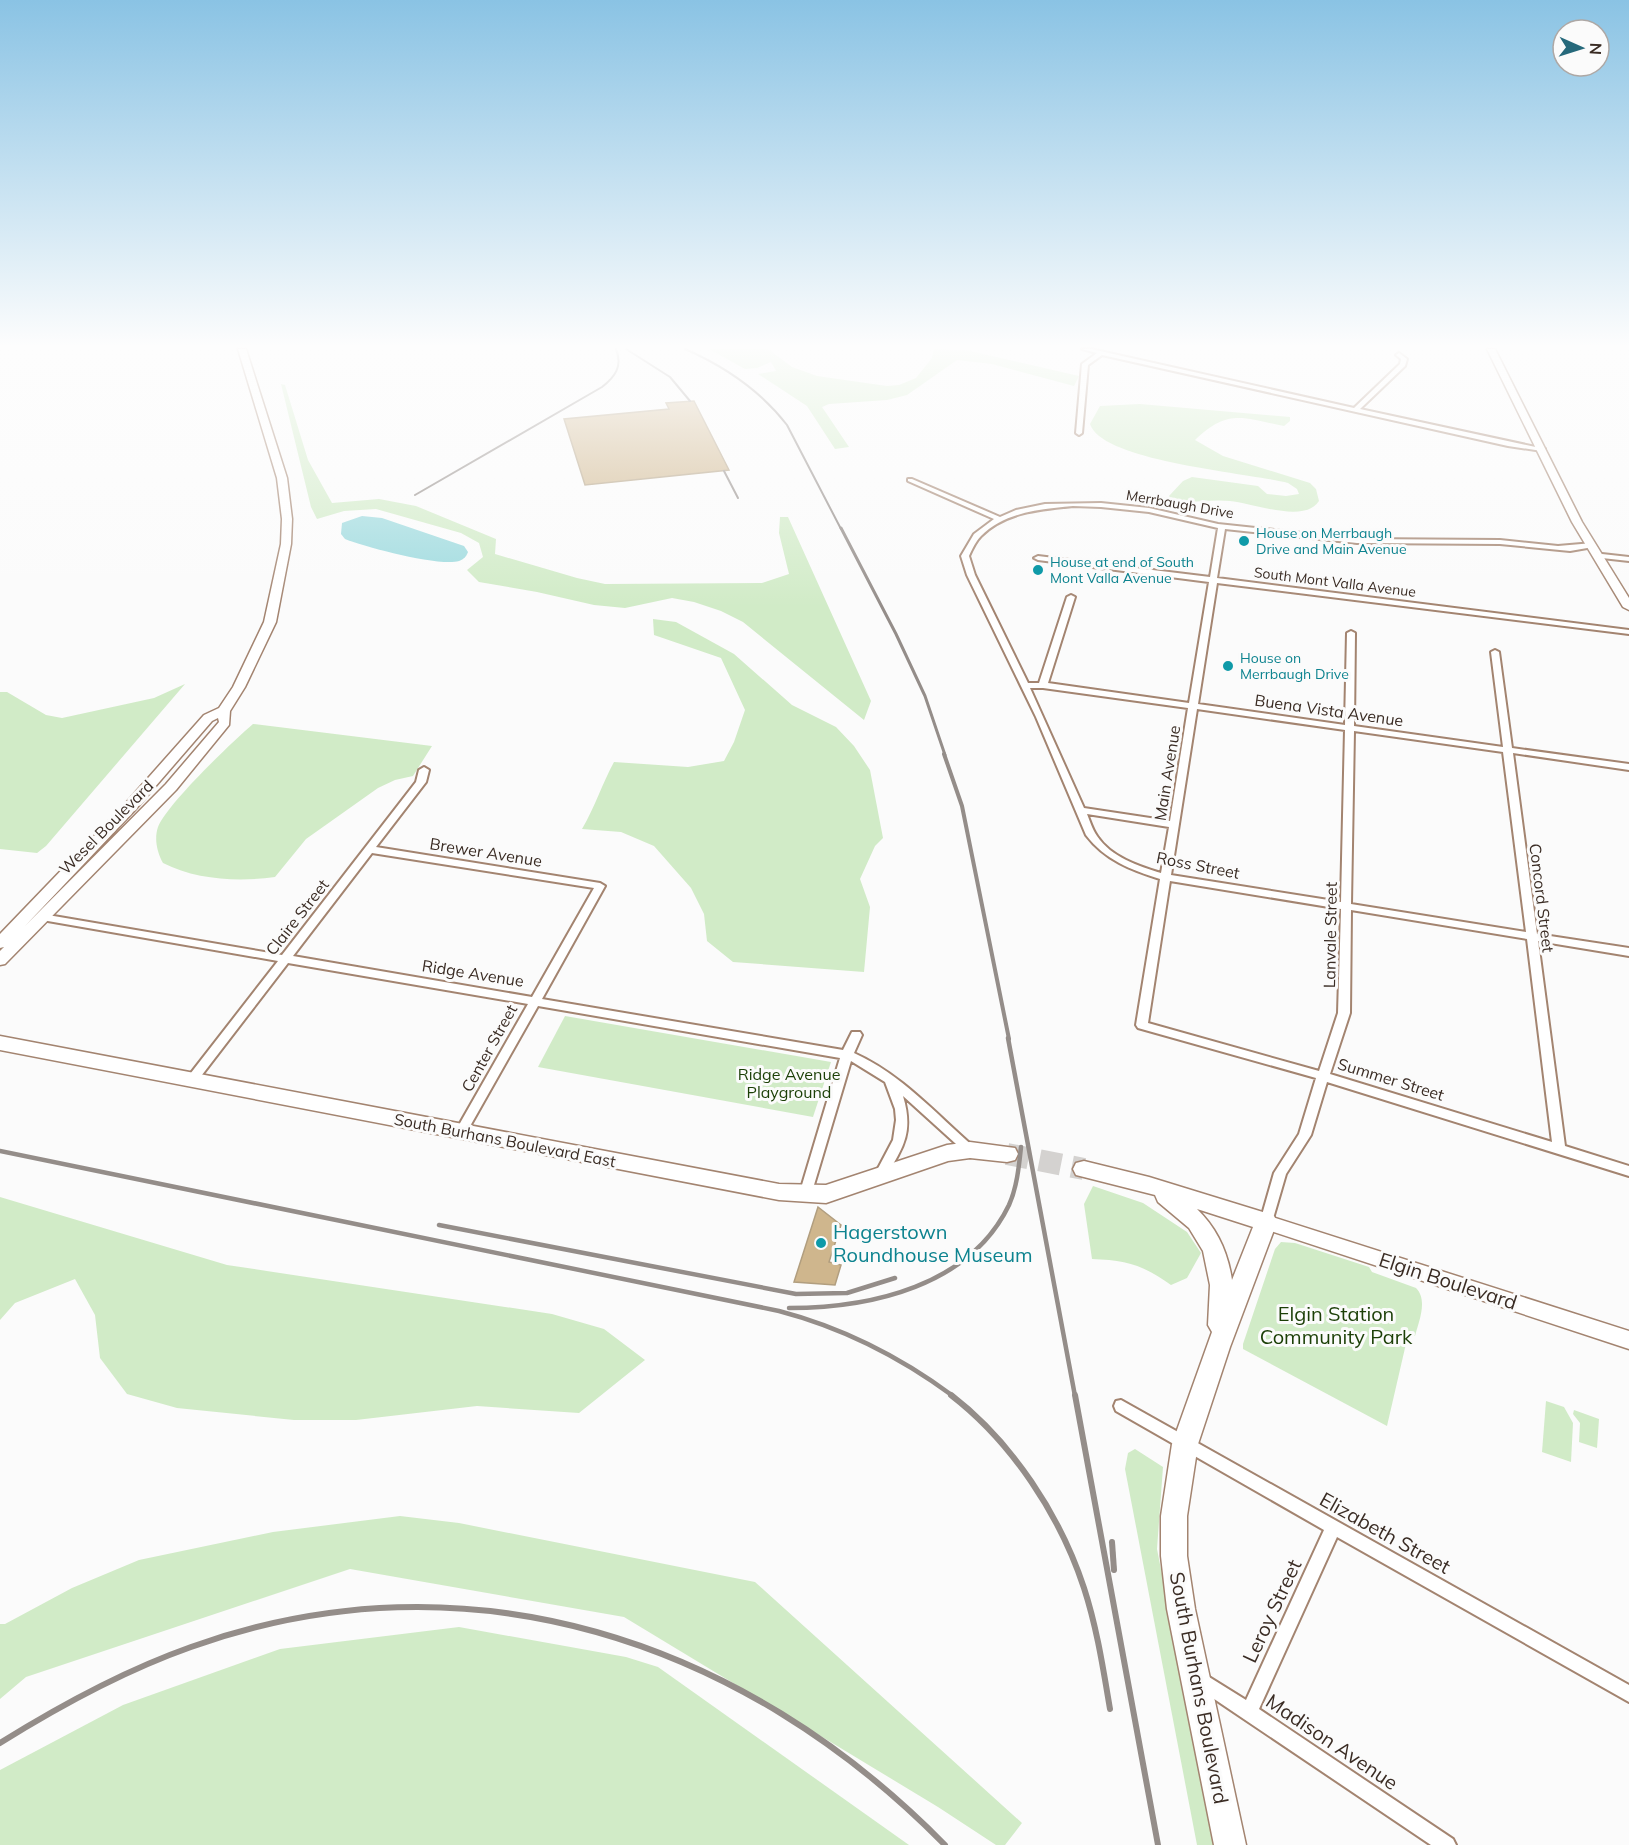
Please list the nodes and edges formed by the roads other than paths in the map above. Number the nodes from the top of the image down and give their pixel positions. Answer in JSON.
{"nodes":[{"id":1,"x":269,"y":435,"type":"edge"},
{"id":2,"x":1468,"y":435,"type":"edge"},
{"id":3,"x":1535,"y":435,"type":"edge"},
{"id":4,"x":1542,"y":449,"type":"junction"},
{"id":5,"x":910,"y":480,"type":"dead end"},
{"id":6,"x":1574,"y":513,"type":"junction"},
{"id":7,"x":999,"y":519,"type":"junction"},
{"id":8,"x":1222,"y":526,"type":"junction"},
{"id":9,"x":1590,"y":545,"type":"junction"},
{"id":10,"x":1537,"y":546,"type":"junction"},
{"id":11,"x":1601,"y":557,"type":"junction"},
{"id":12,"x":1038,"y":558,"type":"dead end"},
{"id":13,"x":1629,"y":559,"type":"edge"},
{"id":14,"x":1213,"y":580,"type":"junction"},
{"id":15,"x":1071,"y":597,"type":"dead end"},
{"id":16,"x":1629,"y":607,"type":"edge"},
{"id":17,"x":1629,"y":632,"type":"edge"},
{"id":18,"x":1351,"y":633,"type":"dead end"},
{"id":19,"x":1495,"y":652,"type":"dead end"},
{"id":20,"x":1043,"y":685,"type":"junction"},
{"id":21,"x":1024,"y":686,"type":"junction"},
{"id":22,"x":1193,"y":706,"type":"junction"},
{"id":23,"x":224,"y":711,"type":"junction"},
{"id":24,"x":1348,"y":727,"type":"junction"},
{"id":25,"x":1508,"y":750,"type":"junction"},
{"id":26,"x":1629,"y":767,"type":"edge"},
{"id":27,"x":424,"y":770,"type":"dead end"},
{"id":28,"x":1080,"y":810,"type":"junction"},
{"id":29,"x":1174,"y":825,"type":"junction"},
{"id":30,"x":368,"y":849,"type":"junction"},
{"id":31,"x":1165,"y":877,"type":"junction"},
{"id":32,"x":600,"y":886,"type":"joint"},
{"id":33,"x":1346,"y":906,"type":"junction"},
{"id":34,"x":42,"y":917,"type":"junction"},
{"id":35,"x":1532,"y":936,"type":"junction"},
{"id":36,"x":0,"y":943,"type":"edge"},
{"id":37,"x":1629,"y":952,"type":"edge"},
{"id":38,"x":284,"y":958,"type":"junction"},
{"id":39,"x":0,"y":960,"type":"edge"},
{"id":40,"x":535,"y":1000,"type":"junction"},
{"id":41,"x":1142,"y":1025,"type":"joint"},
{"id":42,"x":855,"y":1035,"type":"dead end"},
{"id":43,"x":0,"y":1043,"type":"edge"},
{"id":44,"x":847,"y":1055,"type":"junction"},
{"id":45,"x":1323,"y":1076,"type":"junction"},
{"id":46,"x":191,"y":1081,"type":"junction"},
{"id":47,"x":891,"y":1082,"type":"junction"},
{"id":48,"x":461,"y":1132,"type":"junction"},
{"id":49,"x":1559,"y":1148,"type":"junction"},
{"id":50,"x":970,"y":1150,"type":"junction"},
{"id":51,"x":1007,"y":1154,"type":"tunnel mouth"},
{"id":52,"x":1084,"y":1169,"type":"tunnel mouth"},
{"id":53,"x":1629,"y":1171,"type":"edge"},
{"id":54,"x":878,"y":1178,"type":"junction"},
{"id":55,"x":1149,"y":1185,"type":"junction"},
{"id":56,"x":805,"y":1195,"type":"junction"},
{"id":57,"x":1266,"y":1222,"type":"junction"},
{"id":58,"x":1629,"y":1340,"type":"edge"},
{"id":59,"x":1218,"y":1347,"type":"junction"},
{"id":60,"x":1121,"y":1406,"type":"dead end"},
{"id":61,"x":1185,"y":1444,"type":"junction"},
{"id":62,"x":1334,"y":1528,"type":"junction"},
{"id":63,"x":1193,"y":1674,"type":"junction"},
{"id":64,"x":1629,"y":1694,"type":"edge"},
{"id":65,"x":1249,"y":1712,"type":"junction"},
{"id":66,"x":1230,"y":1845,"type":"edge"},
{"id":67,"x":1447,"y":1845,"type":"edge"}],
"edges":[{"from":1,"to":23,"type":"main road","name":"Wesel Boulevard"},
{"from":2,"to":4,"type":"street"},
{"from":3,"to":4,"type":"main road"},
{"from":4,"to":6,"type":"main road"},
{"from":5,"to":7,"type":"street"},
{"from":6,"to":9,"type":"main road"},
{"from":6,"to":11,"type":"main road"},
{"from":7,"to":8,"type":"street","name":"Merrbaugh Drive"},
{"from":7,"to":21,"type":"street","name":"Ross Street"},
{"from":8,"to":10,"type":"street","name":"Merrbaugh Drive"},
{"from":8,"to":14,"type":"street","name":"Main Avenue"},
{"from":9,"to":10,"type":"street","name":"Merrbaugh Drive"},
{"from":9,"to":11,"type":"main road"},
{"from":10,"to":11,"type":"street","name":"Merrbaugh Drive"},
{"from":11,"to":13,"type":"street","name":"Merrbaugh Drive"},
{"from":11,"to":16,"type":"main road"},
{"from":12,"to":14,"type":"street","name":"South Mont Valla Avenue"},
{"from":14,"to":17,"type":"street","name":"South Mont Valla Avenue"},
{"from":14,"to":22,"type":"street","name":"Main Avenue"},
{"from":15,"to":20,"type":"street"},
{"from":18,"to":24,"type":"street","name":"Lanvale Street"},
{"from":19,"to":25,"type":"street","name":"Concord Street"},
{"from":20,"to":21,"type":"street","name":"Buena Vista Avenue"},
{"from":20,"to":22,"type":"street","name":"Buena Vista Avenue"},
{"from":21,"to":28,"type":"street","name":"Ross Street"},
{"from":22,"to":24,"type":"street","name":"Buena Vista Avenue"},
{"from":22,"to":29,"type":"street","name":"Main Avenue"},
{"from":23,"to":34,"type":"main road","name":"Wesel Boulevard"},
{"from":23,"to":36,"type":"main road","name":"Wesel Boulevard"},
{"from":24,"to":25,"type":"street","name":"Buena Vista Avenue"},
{"from":24,"to":33,"type":"street","name":"Lanvale Street"},
{"from":25,"to":26,"type":"street","name":"Buena Vista Avenue"},
{"from":25,"to":35,"type":"street","name":"Concord Street"},
{"from":27,"to":30,"type":"street","name":"Claire Street"},
{"from":28,"to":29,"type":"street"},
{"from":28,"to":31,"type":"street","name":"Ross Street"},
{"from":29,"to":31,"type":"street","name":"Main Avenue"},
{"from":30,"to":32,"type":"street","name":"Brewer Avenue"},
{"from":30,"to":38,"type":"street","name":"Claire Street"},
{"from":31,"to":33,"type":"street","name":"Ross Street"},
{"from":31,"to":41,"type":"street","name":"Main Avenue"},
{"from":32,"to":40,"type":"street","name":"Center Street"},
{"from":33,"to":35,"type":"street","name":"Ross Street"},
{"from":33,"to":45,"type":"street","name":"Lanvale Street"},
{"from":34,"to":38,"type":"street","name":"Ridge Avenue"},
{"from":34,"to":39,"type":"main road","name":"Wesel Boulevard"},
{"from":35,"to":37,"type":"street","name":"Ross Street"},
{"from":35,"to":49,"type":"street","name":"Concord Street"},
{"from":38,"to":40,"type":"street","name":"Ridge Avenue"},
{"from":38,"to":46,"type":"street","name":"Claire Street"},
{"from":40,"to":44,"type":"street","name":"Ridge Avenue"},
{"from":40,"to":48,"type":"street","name":"Center Street"},
{"from":41,"to":45,"type":"street","name":"Summer Street"},
{"from":42,"to":44,"type":"street"},
{"from":43,"to":46,"type":"main road","name":"South Burhans Boulevard East"},
{"from":44,"to":47,"type":"street","name":"Ridge Avenue"},
{"from":44,"to":56,"type":"street"},
{"from":45,"to":49,"type":"street","name":"Summer Street"},
{"from":45,"to":57,"type":"street","name":"Lanvale Street"},
{"from":46,"to":48,"type":"main road","name":"South Burhans Boulevard East"},
{"from":47,"to":50,"type":"street","name":"Ridge Avenue"},
{"from":47,"to":54,"type":"street","name":"Ridge Avenue"},
{"from":48,"to":56,"type":"main road","name":"South Burhans Boulevard East"},
{"from":49,"to":53,"type":"street","name":"Summer Street"},
{"from":50,"to":51,"type":"main road","name":"South Burhans Boulevard East"},
{"from":50,"to":54,"type":"main road","name":"South Burhans Boulevard East"},
{"from":52,"to":55,"type":"main road"},
{"from":54,"to":56,"type":"main road","name":"South Burhans Boulevard East"},
{"from":55,"to":57,"type":"main road"},
{"from":55,"to":59,"type":"main road"},
{"from":57,"to":58,"type":"main road","name":"Elgin Boulevard"},
{"from":57,"to":59,"type":"main road","name":"South Burhans Boulevard"},
{"from":59,"to":61,"type":"main road","name":"South Burhans Boulevard"},
{"from":60,"to":61,"type":"street","name":"Elizabeth Street"},
{"from":61,"to":62,"type":"street","name":"Elizabeth Street"},
{"from":61,"to":63,"type":"main road","name":"South Burhans Boulevard"},
{"from":62,"to":64,"type":"street","name":"Elizabeth Street"},
{"from":62,"to":65,"type":"street","name":"Leroy Street"},
{"from":63,"to":65,"type":"street","name":"Madison Avenue"},
{"from":63,"to":66,"type":"main road","name":"South Burhans Boulevard"},
{"from":65,"to":67,"type":"street","name":"Madison Avenue"}]}
